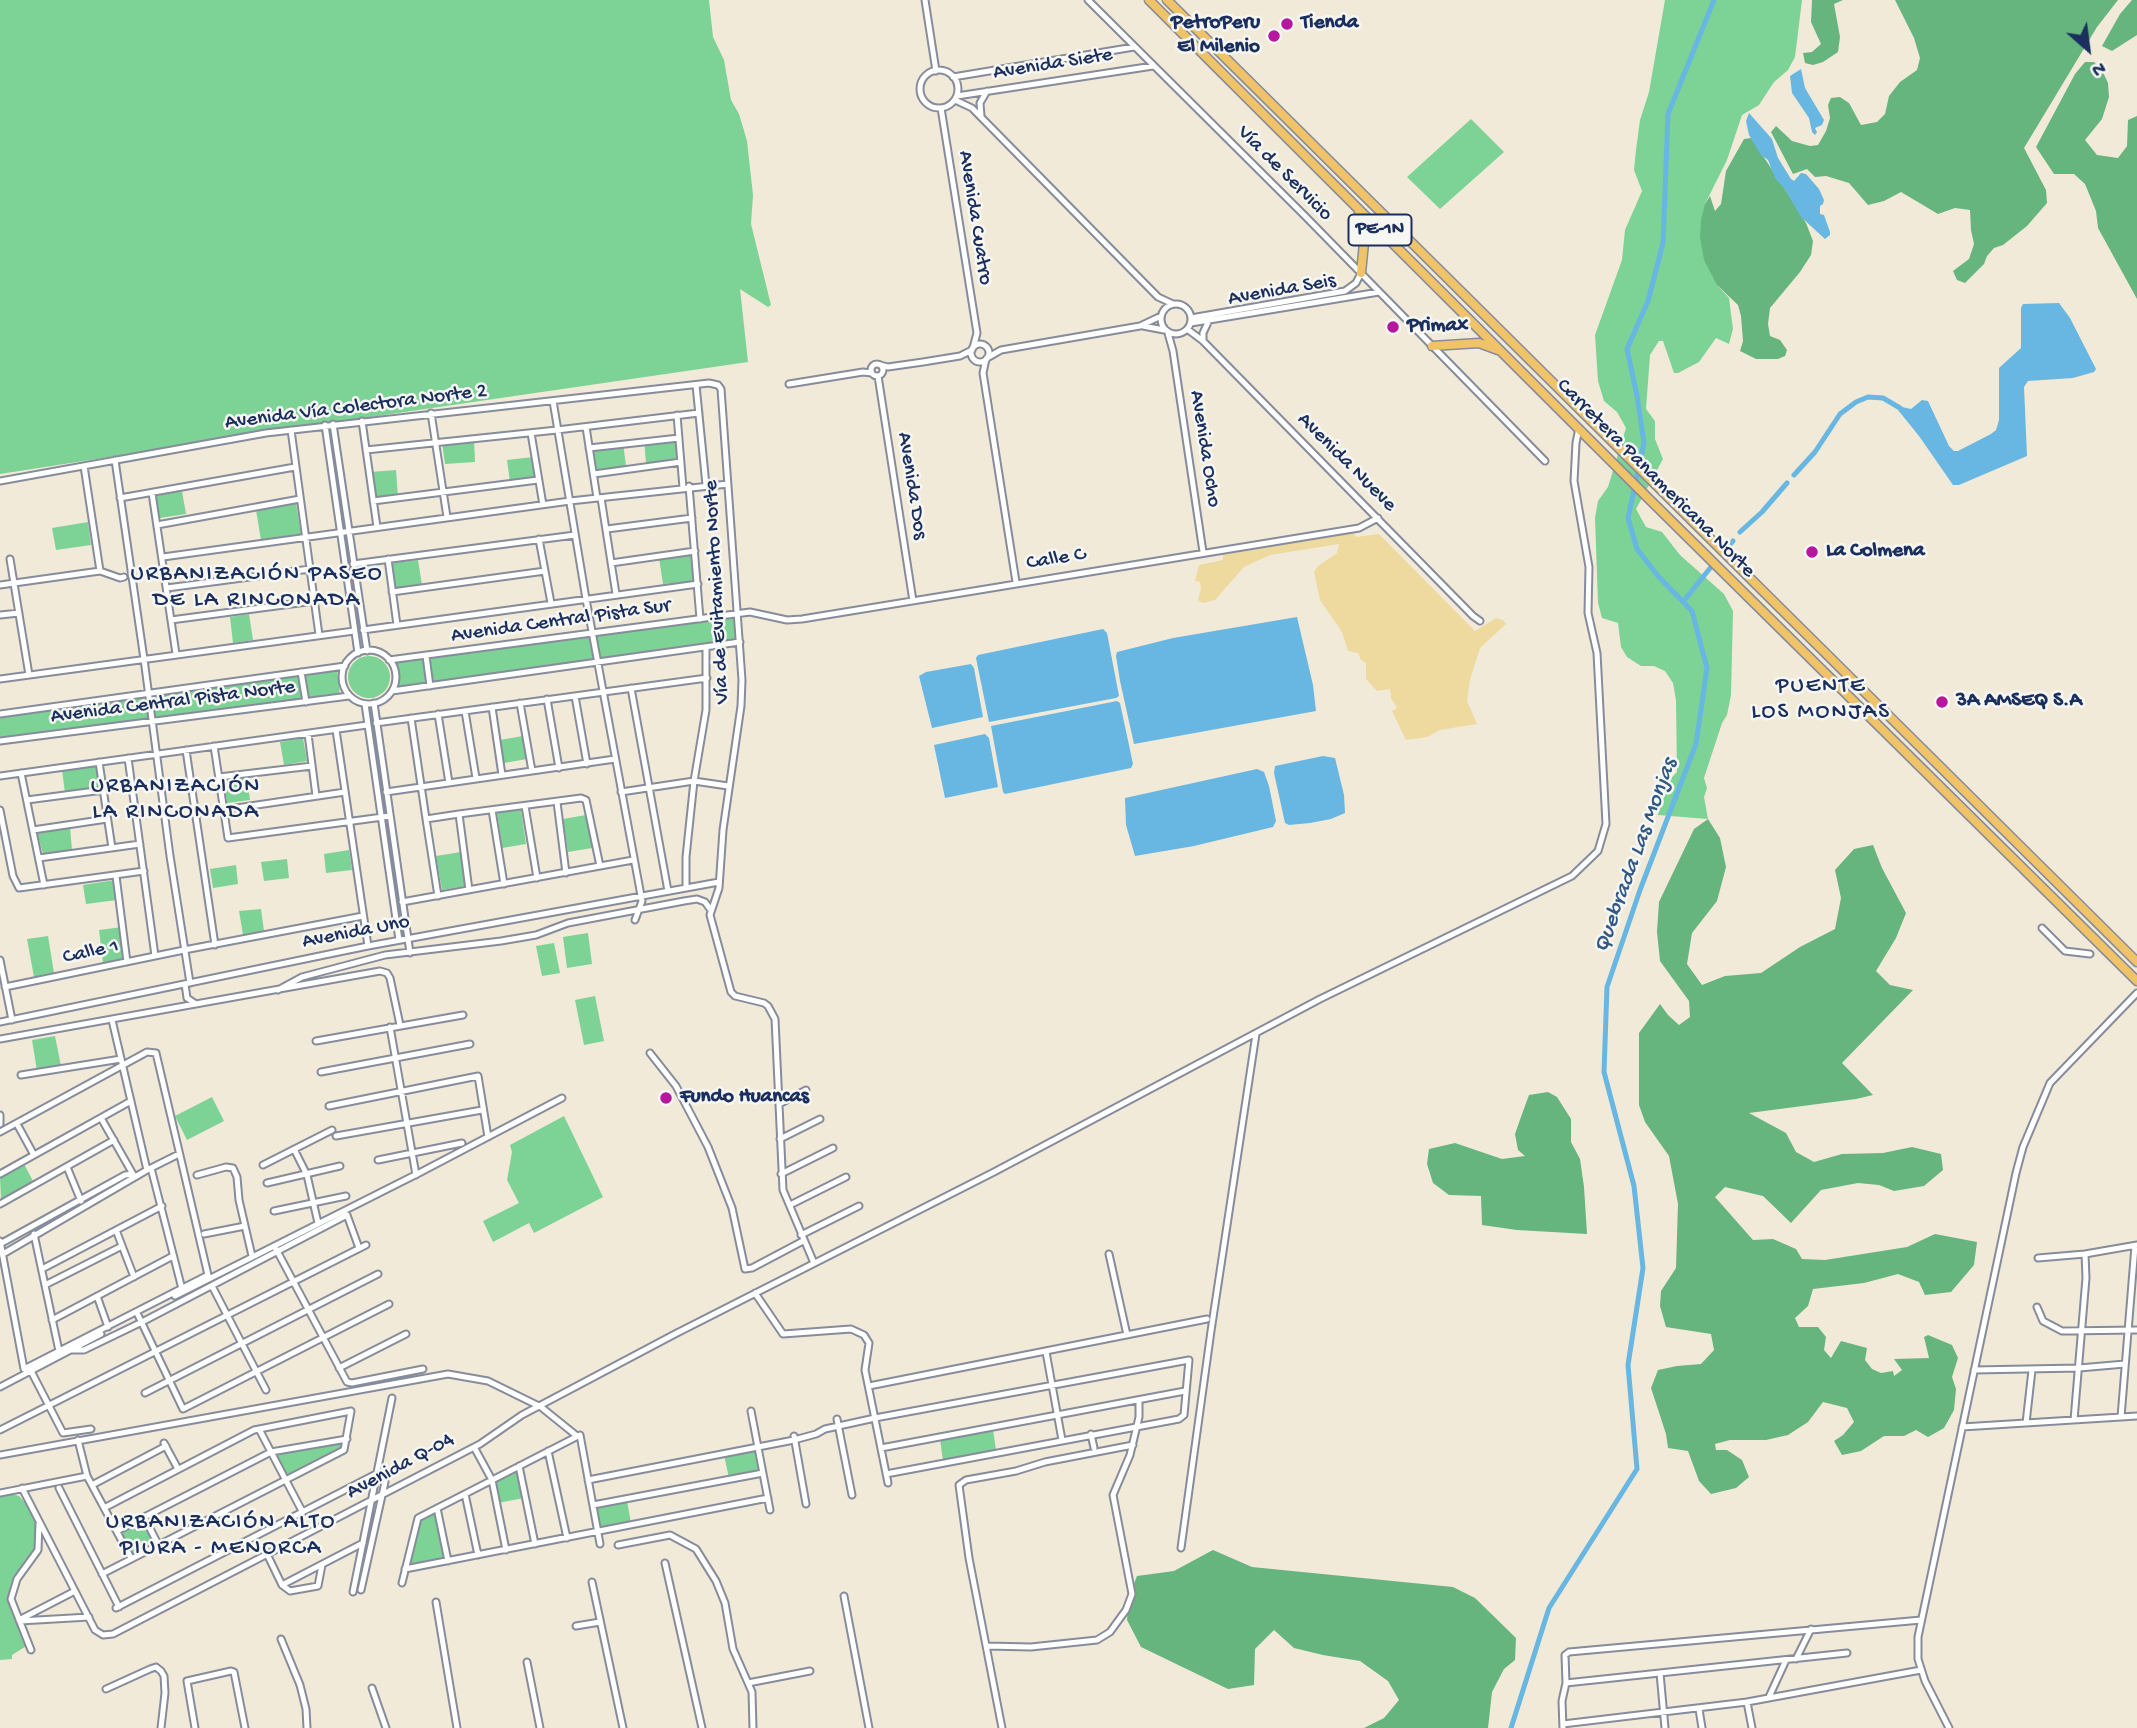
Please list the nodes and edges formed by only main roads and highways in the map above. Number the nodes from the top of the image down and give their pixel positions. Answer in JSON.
{"nodes":[{"id":1,"x":1149,"y":0,"type":"edge"},
{"id":2,"x":1167,"y":0,"type":"edge"},
{"id":3,"x":1314,"y":145,"type":"junction"},
{"id":4,"x":1305,"y":155,"type":"junction"},
{"id":5,"x":1359,"y":208,"type":"junction"},
{"id":6,"x":1361,"y":273,"type":"road end"},
{"id":7,"x":1432,"y":345,"type":"road end"},
{"id":8,"x":1503,"y":351,"type":"junction"},
{"id":9,"x":1760,"y":587,"type":"junction"},
{"id":10,"x":1743,"y":591,"type":"junction"},
{"id":11,"x":2137,"y":965,"type":"edge"},
{"id":12,"x":2134,"y":978,"type":"edge"}],
"edges":[{"from":1,"to":4,"type":"highway","name":"Carretera Panamericana Norte","number":"PE-1N"},
{"from":2,"to":3,"type":"highway","name":"Carretera Panamericana Norte","number":"PE-1N"},
{"from":3,"to":4,"type":"highway"},
{"from":3,"to":9,"type":"highway","name":"Carretera Panamericana Norte","number":"PE-1N"},
{"from":4,"to":5,"type":"highway","name":"Carretera Panamericana Norte","number":"PE-1N"},
{"from":5,"to":6,"type":"highway"},
{"from":5,"to":8,"type":"highway","name":"Carretera Panamericana Norte","number":"PE-1N"},
{"from":7,"to":8,"type":"highway"},
{"from":8,"to":10,"type":"highway","name":"Carretera Panamericana Norte","number":"PE-1N"},
{"from":9,"to":10,"type":"highway"},
{"from":9,"to":11,"type":"highway","name":"Carretera Panamericana Norte","number":"PE-1N"},
{"from":10,"to":12,"type":"highway","name":"Carretera Panamericana Norte","number":"PE-1N"},
{"from":11,"to":12,"type":"highway"}]}
